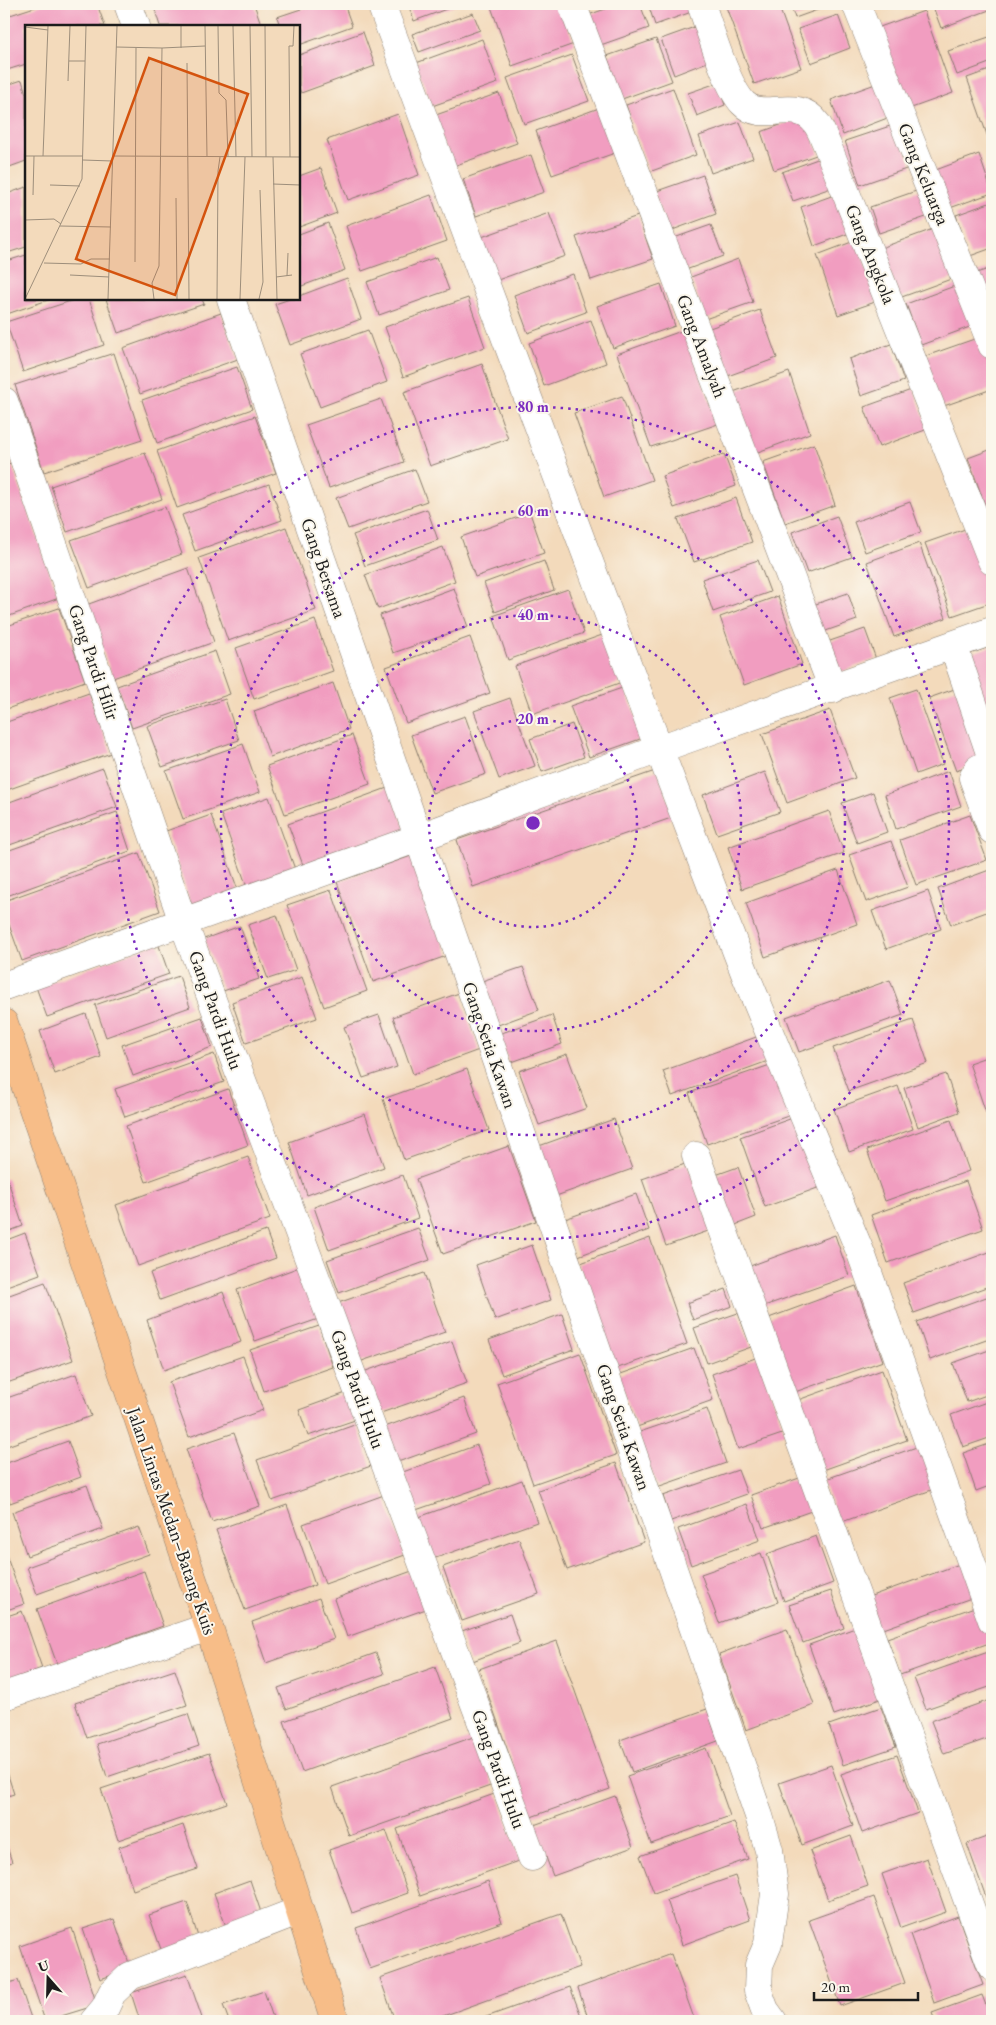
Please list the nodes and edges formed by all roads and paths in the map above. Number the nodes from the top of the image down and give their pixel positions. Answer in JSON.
{"nodes":[{"id":1,"x":128,"y":4,"type":"edge"},
{"id":2,"x":381,"y":4,"type":"edge"},
{"id":3,"x":572,"y":4,"type":"edge"},
{"id":4,"x":701,"y":4,"type":"edge"},
{"id":5,"x":856,"y":4,"type":"edge"},
{"id":6,"x":136,"y":25,"type":"edge"},
{"id":7,"x":231,"y":300,"type":"edge"},
{"id":8,"x":992,"y":345,"type":"edge"},
{"id":9,"x":4,"y":401,"type":"edge"},
{"id":10,"x":992,"y":561,"type":"edge"},
{"id":11,"x":992,"y":631,"type":"edge"},
{"id":12,"x":953,"y":645,"type":"junction"},
{"id":13,"x":832,"y":689,"type":"junction"},
{"id":14,"x":659,"y":749,"type":"junction"},
{"id":15,"x":992,"y":760,"type":"edge"},
{"id":16,"x":992,"y":830,"type":"edge"},
{"id":17,"x":418,"y":838,"type":"junction"},
{"id":18,"x":183,"y":922,"type":"junction"},
{"id":19,"x":4,"y":986,"type":"edge"},
{"id":20,"x":5,"y":1032,"type":"edge"},
{"id":21,"x":696,"y":1156,"type":"dead end"},
{"id":22,"x":992,"y":1620,"type":"edge"},
{"id":23,"x":209,"y":1627,"type":"junction"},
{"id":24,"x":4,"y":1696,"type":"edge"},
{"id":25,"x":532,"y":1857,"type":"dead end"},
{"id":26,"x":298,"y":1911,"type":"junction"},
{"id":27,"x":992,"y":1967,"type":"edge"},
{"id":28,"x":94,"y":2021,"type":"edge"},
{"id":29,"x":335,"y":2021,"type":"edge"},
{"id":30,"x":773,"y":2021,"type":"edge"}],
"edges":[{"from":1,"to":6,"type":"street"},
{"from":2,"to":14,"type":"street"},
{"from":3,"to":13,"type":"street","name":"Gang Amalyah"},
{"from":4,"to":10,"type":"street","name":"Gang Angkola"},
{"from":5,"to":8,"type":"street","name":"Gang Keluarga"},
{"from":7,"to":17,"type":"street","name":"Gang Bersama"},
{"from":9,"to":18,"type":"street","name":"Gang Pardi Hilir"},
{"from":11,"to":12,"type":"street"},
{"from":12,"to":13,"type":"street"},
{"from":12,"to":15,"type":"street"},
{"from":13,"to":14,"type":"street"},
{"from":14,"to":17,"type":"street"},
{"from":14,"to":22,"type":"street"},
{"from":15,"to":16,"type":"street"},
{"from":17,"to":18,"type":"street"},
{"from":17,"to":30,"type":"street","name":"Gang Setia Kawan"},
{"from":18,"to":19,"type":"street"},
{"from":18,"to":25,"type":"street","name":"Gang Pardi Hulu"},
{"from":20,"to":23,"type":"highway","name":"Jalan Lintas Medan–Batang Kuis"},
{"from":21,"to":27,"type":"street"},
{"from":23,"to":24,"type":"street"},
{"from":23,"to":26,"type":"highway","name":"Jalan Lintas Medan–Batang Kuis"},
{"from":26,"to":28,"type":"street"},
{"from":26,"to":29,"type":"highway","name":"Jalan Lintas Medan–Batang Kuis"}]}
